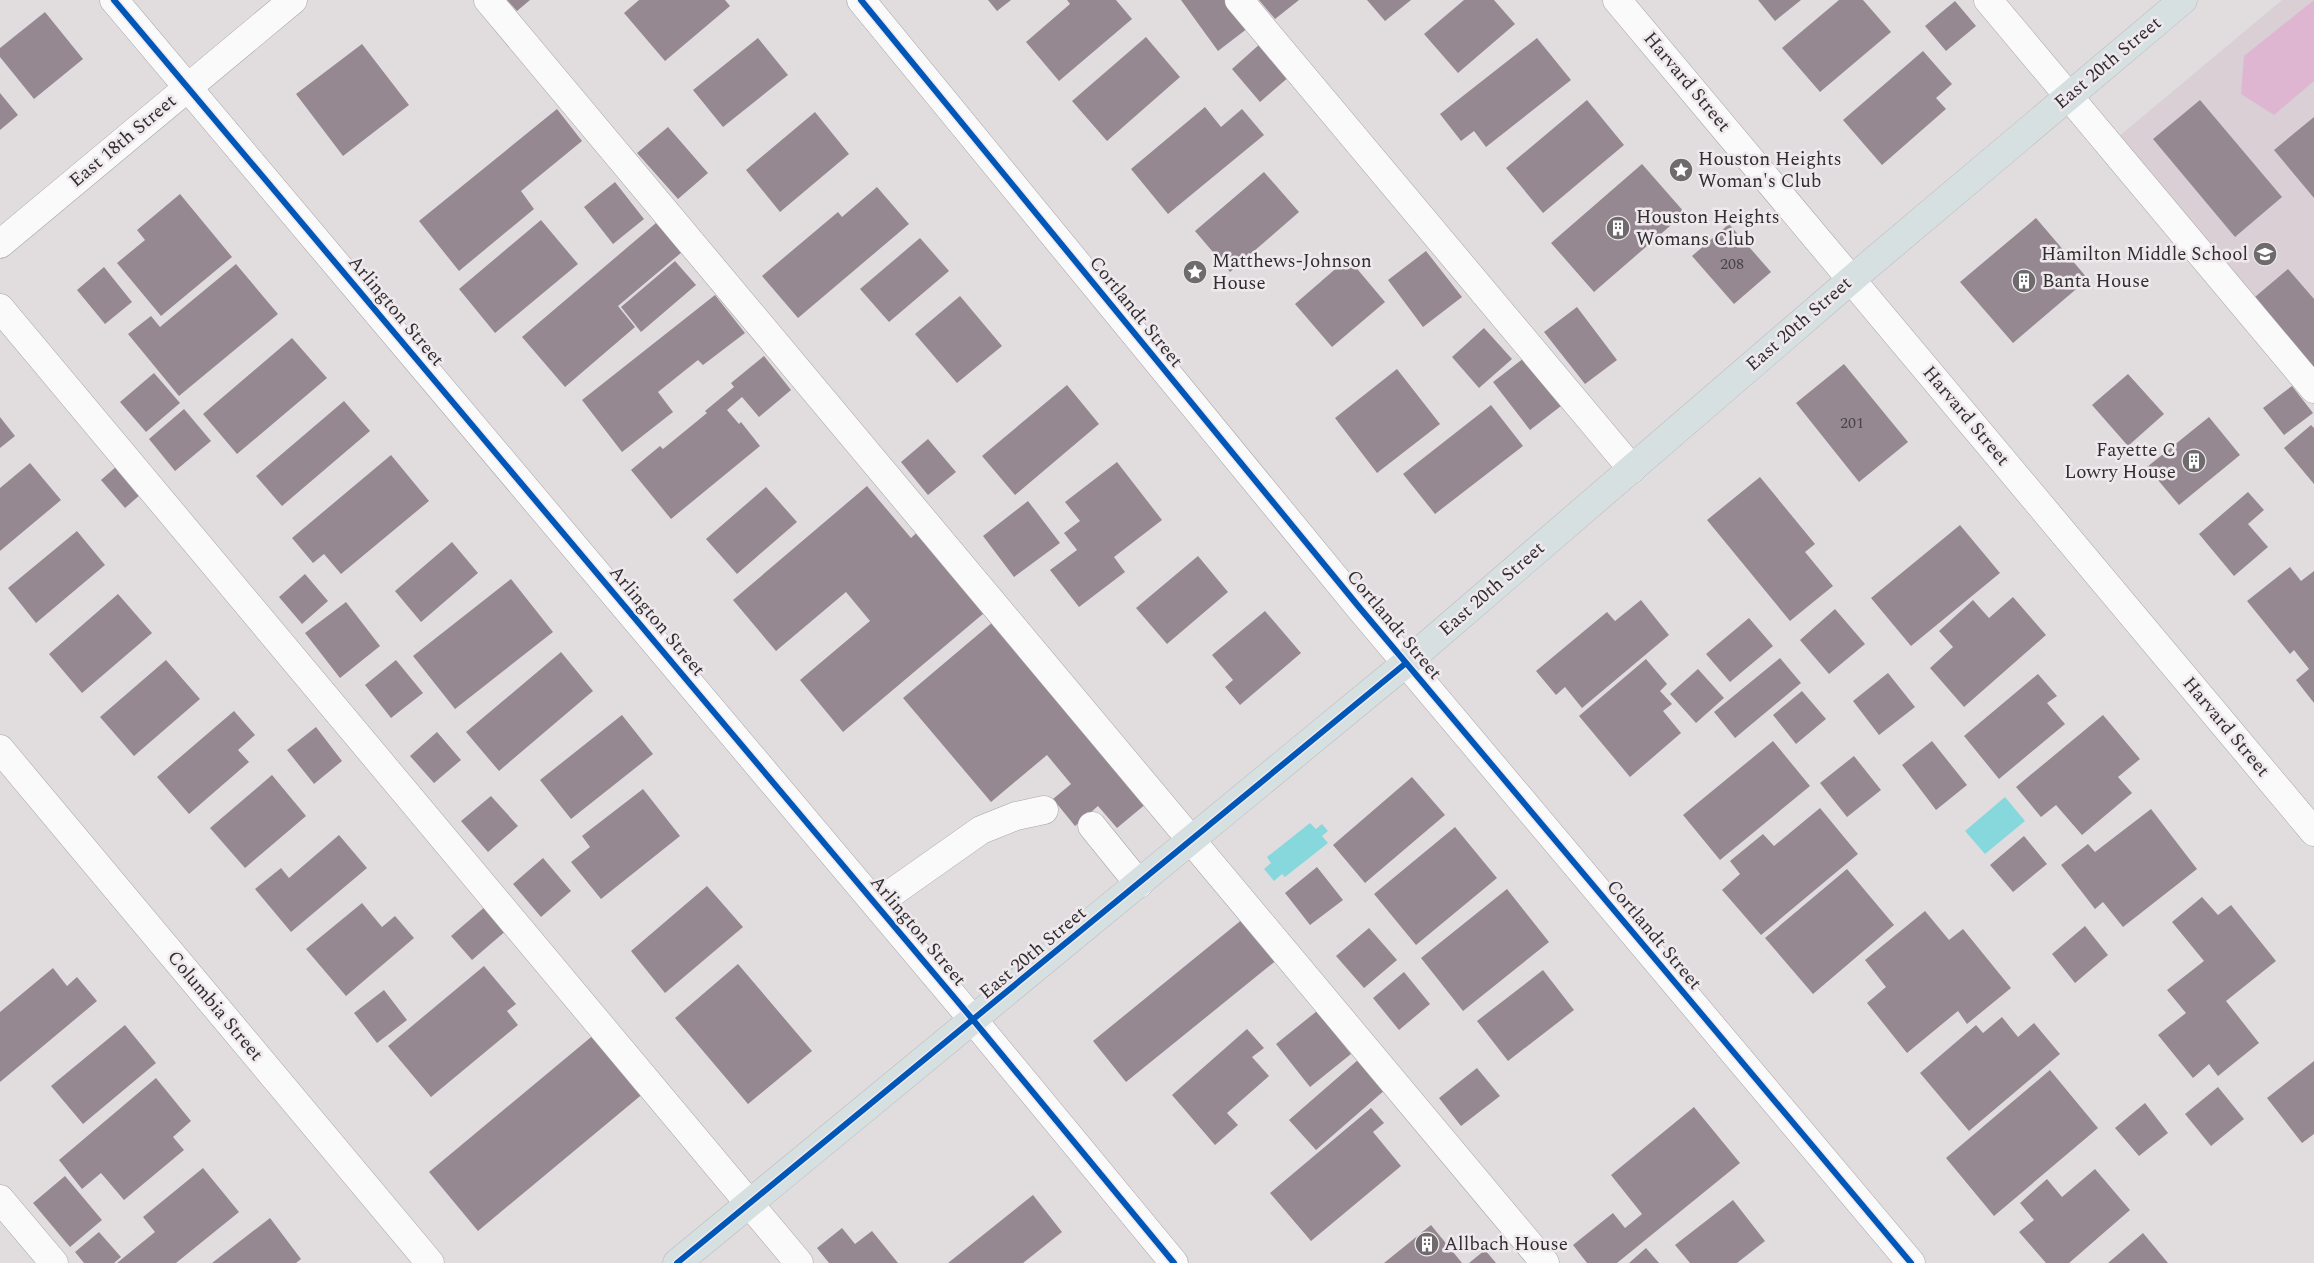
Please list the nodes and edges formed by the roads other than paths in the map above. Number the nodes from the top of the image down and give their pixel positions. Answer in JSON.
{"nodes":[{"id":1,"x":114,"y":0,"type":"edge"},
{"id":2,"x":293,"y":0,"type":"edge"},
{"id":3,"x":488,"y":0,"type":"edge"},
{"id":4,"x":861,"y":0,"type":"edge"},
{"id":5,"x":1239,"y":0,"type":"edge"},
{"id":6,"x":1617,"y":0,"type":"edge"},
{"id":7,"x":1988,"y":0,"type":"edge"},
{"id":8,"x":2183,"y":0,"type":"edge"},
{"id":9,"x":187,"y":87,"type":"junction"},
{"id":10,"x":2069,"y":96,"type":"junction"},
{"id":11,"x":0,"y":244,"type":"edge"},
{"id":12,"x":1852,"y":279,"type":"junction"},
{"id":13,"x":0,"y":308,"type":"edge"},
{"id":14,"x":2314,"y":389,"type":"edge"},
{"id":15,"x":1632,"y":469,"type":"junction"},
{"id":16,"x":1406,"y":663,"type":"junction"},
{"id":17,"x":0,"y":749,"type":"edge"},
{"id":18,"x":1044,"y":810,"type":"dead end"},
{"id":19,"x":1092,"y":826,"type":"dead end"},
{"id":20,"x":2314,"y":832,"type":"edge"},
{"id":21,"x":1192,"y":841,"type":"junction"},
{"id":22,"x":1139,"y":884,"type":"junction"},
{"id":23,"x":876,"y":904,"type":"junction"},
{"id":24,"x":974,"y":1021,"type":"junction"},
{"id":25,"x":0,"y":1199,"type":"edge"},
{"id":26,"x":750,"y":1204,"type":"junction"},
{"id":27,"x":54,"y":1263,"type":"edge"},
{"id":28,"x":430,"y":1263,"type":"edge"},
{"id":29,"x":677,"y":1263,"type":"edge"},
{"id":30,"x":799,"y":1263,"type":"edge"},
{"id":31,"x":1174,"y":1263,"type":"edge"},
{"id":32,"x":1546,"y":1263,"type":"edge"},
{"id":33,"x":1911,"y":1263,"type":"edge"}],
"edges":[{"from":1,"to":9,"type":"street","name":"Arlington Street"},
{"from":2,"to":9,"type":"street","name":"East 18th Street"},
{"from":3,"to":21,"type":"street"},
{"from":4,"to":16,"type":"street","name":"Cortlandt Street"},
{"from":5,"to":15,"type":"street"},
{"from":6,"to":12,"type":"street","name":"Harvard Street"},
{"from":7,"to":10,"type":"street"},
{"from":8,"to":10,"type":"main road","name":"East 20th Street"},
{"from":9,"to":11,"type":"street","name":"East 18th Street"},
{"from":9,"to":23,"type":"street","name":"Arlington Street"},
{"from":10,"to":12,"type":"main road","name":"East 20th Street"},
{"from":10,"to":14,"type":"street"},
{"from":12,"to":15,"type":"main road","name":"East 20th Street"},
{"from":12,"to":20,"type":"street","name":"Harvard Street"},
{"from":13,"to":26,"type":"street"},
{"from":15,"to":16,"type":"main road","name":"East 20th Street"},
{"from":16,"to":21,"type":"main road","name":"East 20th Street"},
{"from":16,"to":33,"type":"street","name":"Cortlandt Street"},
{"from":17,"to":28,"type":"street","name":"Columbia Street"},
{"from":18,"to":23,"type":"street"},
{"from":19,"to":22,"type":"street"},
{"from":21,"to":22,"type":"main road","name":"East 20th Street"},
{"from":21,"to":32,"type":"street"},
{"from":22,"to":24,"type":"main road","name":"East 20th Street"},
{"from":23,"to":24,"type":"street","name":"Arlington Street"},
{"from":24,"to":26,"type":"main road","name":"East 20th Street"},
{"from":24,"to":31,"type":"street","name":"Arlington Street"},
{"from":25,"to":27,"type":"street"},
{"from":26,"to":29,"type":"main road","name":"East 20th Street"},
{"from":26,"to":30,"type":"street"}]}
